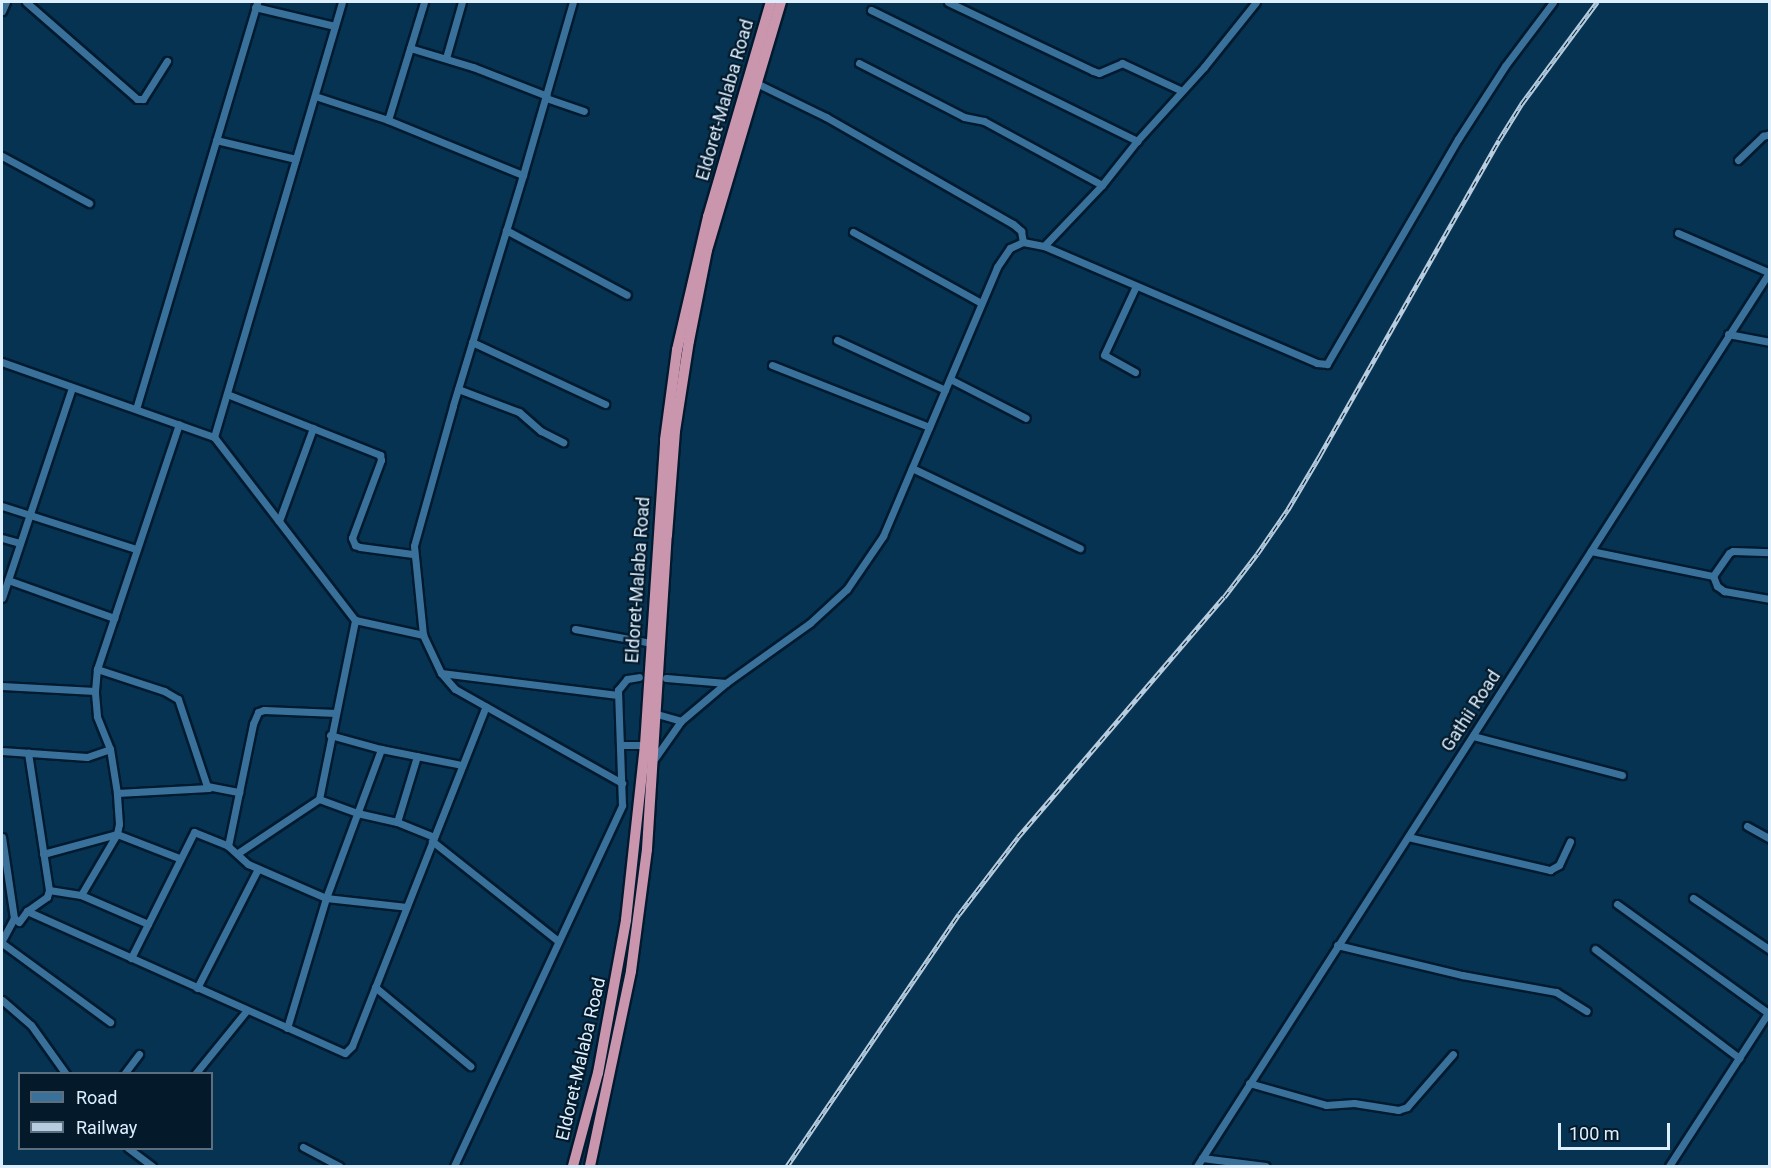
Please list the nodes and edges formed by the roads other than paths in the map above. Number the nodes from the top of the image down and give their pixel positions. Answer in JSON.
{"nodes":[{"id":1,"x":6,"y":2,"type":"edge"},
{"id":2,"x":26,"y":2,"type":"edge"},
{"id":3,"x":342,"y":2,"type":"edge"},
{"id":4,"x":424,"y":2,"type":"edge"},
{"id":5,"x":462,"y":2,"type":"edge"},
{"id":6,"x":573,"y":2,"type":"edge"},
{"id":7,"x":771,"y":2,"type":"edge"},
{"id":8,"x":781,"y":2,"type":"edge"},
{"id":9,"x":948,"y":2,"type":"edge"},
{"id":10,"x":1256,"y":2,"type":"edge"},
{"id":11,"x":1553,"y":2,"type":"edge"},
{"id":12,"x":256,"y":4,"type":"edge"},
{"id":13,"x":871,"y":9,"type":"dead end"},
{"id":14,"x":2,"y":11,"type":"edge"},
{"id":15,"x":335,"y":26,"type":"junction"},
{"id":16,"x":410,"y":48,"type":"junction"},
{"id":17,"x":446,"y":58,"type":"junction"},
{"id":18,"x":167,"y":61,"type":"dead end"},
{"id":19,"x":859,"y":63,"type":"dead end"},
{"id":20,"x":756,"y":83,"type":"junction"},
{"id":21,"x":1182,"y":91,"type":"junction"},
{"id":22,"x":315,"y":96,"type":"junction"},
{"id":23,"x":547,"y":97,"type":"junction"},
{"id":24,"x":584,"y":111,"type":"dead end"},
{"id":25,"x":388,"y":120,"type":"junction"},
{"id":26,"x":1770,"y":134,"type":"edge"},
{"id":27,"x":216,"y":140,"type":"junction"},
{"id":28,"x":1137,"y":141,"type":"junction"},
{"id":29,"x":2,"y":156,"type":"edge"},
{"id":30,"x":296,"y":159,"type":"junction"},
{"id":31,"x":1738,"y":160,"type":"dead end"},
{"id":32,"x":523,"y":175,"type":"junction"},
{"id":33,"x":1102,"y":185,"type":"junction"},
{"id":34,"x":89,"y":203,"type":"dead end"},
{"id":35,"x":506,"y":230,"type":"junction"},
{"id":36,"x":853,"y":232,"type":"dead end"},
{"id":37,"x":1678,"y":233,"type":"dead end"},
{"id":38,"x":1023,"y":242,"type":"junction"},
{"id":39,"x":1044,"y":246,"type":"junction"},
{"id":40,"x":1769,"y":272,"type":"edge"},
{"id":41,"x":1136,"y":286,"type":"junction"},
{"id":42,"x":627,"y":295,"type":"dead end"},
{"id":43,"x":981,"y":303,"type":"junction"},
{"id":44,"x":1728,"y":334,"type":"junction"},
{"id":45,"x":837,"y":340,"type":"dead end"},
{"id":46,"x":472,"y":342,"type":"junction"},
{"id":47,"x":1770,"y":342,"type":"edge"},
{"id":48,"x":2,"y":362,"type":"edge"},
{"id":49,"x":772,"y":365,"type":"dead end"},
{"id":50,"x":1135,"y":372,"type":"dead end"},
{"id":51,"x":950,"y":379,"type":"junction"},
{"id":52,"x":72,"y":387,"type":"junction"},
{"id":53,"x":458,"y":389,"type":"junction"},
{"id":54,"x":945,"y":390,"type":"junction"},
{"id":55,"x":227,"y":394,"type":"junction"},
{"id":56,"x":605,"y":404,"type":"dead end"},
{"id":57,"x":136,"y":409,"type":"junction"},
{"id":58,"x":1026,"y":417,"type":"dead end"},
{"id":59,"x":179,"y":424,"type":"junction"},
{"id":60,"x":929,"y":427,"type":"junction"},
{"id":61,"x":313,"y":428,"type":"junction"},
{"id":62,"x":214,"y":437,"type":"junction"},
{"id":63,"x":563,"y":442,"type":"dead end"},
{"id":64,"x":912,"y":468,"type":"junction"},
{"id":65,"x":2,"y":506,"type":"edge"},
{"id":66,"x":29,"y":515,"type":"junction"},
{"id":67,"x":279,"y":521,"type":"junction"},
{"id":68,"x":2,"y":538,"type":"edge"},
{"id":69,"x":19,"y":543,"type":"junction"},
{"id":70,"x":1080,"y":548,"type":"dead end"},
{"id":71,"x":136,"y":549,"type":"junction"},
{"id":72,"x":1591,"y":551,"type":"junction"},
{"id":73,"x":1770,"y":552,"type":"edge"},
{"id":74,"x":413,"y":554,"type":"junction"},
{"id":75,"x":1713,"y":576,"type":"junction"},
{"id":76,"x":8,"y":580,"type":"junction"},
{"id":77,"x":2,"y":598,"type":"edge"},
{"id":78,"x":1770,"y":599,"type":"edge"},
{"id":79,"x":114,"y":618,"type":"junction"},
{"id":80,"x":355,"y":620,"type":"junction"},
{"id":81,"x":574,"y":629,"type":"dead end"},
{"id":82,"x":423,"y":635,"type":"junction"},
{"id":83,"x":651,"y":643,"type":"junction"},
{"id":84,"x":97,"y":669,"type":"junction"},
{"id":85,"x":441,"y":673,"type":"junction"},
{"id":86,"x":639,"y":677,"type":"dead end"},
{"id":87,"x":666,"y":678,"type":"dead end"},
{"id":88,"x":726,"y":683,"type":"junction"},
{"id":89,"x":2,"y":686,"type":"edge"},
{"id":90,"x":95,"y":691,"type":"junction"},
{"id":91,"x":618,"y":695,"type":"junction"},
{"id":92,"x":486,"y":706,"type":"junction"},
{"id":93,"x":336,"y":713,"type":"junction"},
{"id":94,"x":657,"y":714,"type":"junction"},
{"id":95,"x":681,"y":721,"type":"junction"},
{"id":96,"x":330,"y":735,"type":"junction"},
{"id":97,"x":1473,"y":736,"type":"junction"},
{"id":98,"x":620,"y":745,"type":"junction"},
{"id":99,"x":645,"y":745,"type":"junction"},
{"id":100,"x":110,"y":749,"type":"junction"},
{"id":101,"x":381,"y":749,"type":"junction"},
{"id":102,"x":2,"y":751,"type":"edge"},
{"id":103,"x":28,"y":753,"type":"junction"},
{"id":104,"x":417,"y":756,"type":"junction"},
{"id":105,"x":653,"y":760,"type":"junction"},
{"id":106,"x":462,"y":765,"type":"junction"},
{"id":107,"x":1622,"y":775,"type":"dead end"},
{"id":108,"x":622,"y":783,"type":"junction"},
{"id":109,"x":209,"y":788,"type":"junction"},
{"id":110,"x":239,"y":792,"type":"junction"},
{"id":111,"x":117,"y":793,"type":"junction"},
{"id":112,"x":319,"y":799,"type":"junction"},
{"id":113,"x":357,"y":813,"type":"junction"},
{"id":114,"x":397,"y":822,"type":"junction"},
{"id":115,"x":1747,"y":826,"type":"dead end"},
{"id":116,"x":117,"y":834,"type":"junction"},
{"id":117,"x":2,"y":837,"type":"edge"},
{"id":118,"x":1408,"y":837,"type":"junction"},
{"id":119,"x":433,"y":839,"type":"junction"},
{"id":120,"x":1770,"y":839,"type":"edge"},
{"id":121,"x":1570,"y":841,"type":"dead end"},
{"id":122,"x":228,"y":846,"type":"junction"},
{"id":123,"x":238,"y":853,"type":"junction"},
{"id":124,"x":43,"y":854,"type":"junction"},
{"id":125,"x":179,"y":858,"type":"junction"},
{"id":126,"x":258,"y":868,"type":"junction"},
{"id":127,"x":49,"y":890,"type":"junction"},
{"id":128,"x":81,"y":896,"type":"junction"},
{"id":129,"x":326,"y":898,"type":"junction"},
{"id":130,"x":1693,"y":898,"type":"dead end"},
{"id":131,"x":1617,"y":904,"type":"dead end"},
{"id":132,"x":407,"y":907,"type":"junction"},
{"id":133,"x":27,"y":911,"type":"junction"},
{"id":134,"x":14,"y":918,"type":"junction"},
{"id":135,"x":148,"y":924,"type":"junction"},
{"id":136,"x":558,"y":941,"type":"junction"},
{"id":137,"x":2,"y":942,"type":"edge"},
{"id":138,"x":1337,"y":945,"type":"junction"},
{"id":139,"x":1595,"y":949,"type":"dead end"},
{"id":140,"x":1770,"y":951,"type":"edge"},
{"id":141,"x":131,"y":958,"type":"junction"},
{"id":142,"x":375,"y":987,"type":"junction"},
{"id":143,"x":196,"y":988,"type":"junction"},
{"id":144,"x":2,"y":1000,"type":"edge"},
{"id":145,"x":247,"y":1010,"type":"junction"},
{"id":146,"x":1586,"y":1011,"type":"dead end"},
{"id":147,"x":1768,"y":1015,"type":"edge"},
{"id":148,"x":110,"y":1022,"type":"dead end"},
{"id":149,"x":287,"y":1028,"type":"junction"},
{"id":150,"x":139,"y":1054,"type":"dead end"},
{"id":151,"x":1453,"y":1054,"type":"dead end"},
{"id":152,"x":1739,"y":1058,"type":"junction"},
{"id":153,"x":470,"y":1066,"type":"dead end"},
{"id":154,"x":65,"y":1072,"type":"edge"},
{"id":155,"x":126,"y":1072,"type":"edge"},
{"id":156,"x":197,"y":1072,"type":"edge"},
{"id":157,"x":1249,"y":1083,"type":"junction"},
{"id":158,"x":303,"y":1147,"type":"dead end"},
{"id":159,"x":129,"y":1150,"type":"edge"},
{"id":160,"x":1203,"y":1158,"type":"junction"},
{"id":161,"x":152,"y":1167,"type":"edge"},
{"id":162,"x":339,"y":1167,"type":"edge"},
{"id":163,"x":454,"y":1167,"type":"edge"},
{"id":164,"x":573,"y":1167,"type":"edge"},
{"id":165,"x":590,"y":1167,"type":"edge"},
{"id":166,"x":1197,"y":1167,"type":"edge"},
{"id":167,"x":1266,"y":1167,"type":"edge"},
{"id":168,"x":1669,"y":1167,"type":"edge"}],
"edges":[{"from":1,"to":14,"type":"street"},
{"from":2,"to":18,"type":"street"},
{"from":3,"to":15,"type":"street"},
{"from":4,"to":16,"type":"street"},
{"from":5,"to":17,"type":"street"},
{"from":6,"to":23,"type":"street"},
{"from":7,"to":83,"type":"highway","name":"Eldoret-Malaba Road"},
{"from":8,"to":20,"type":"highway","name":"Eldoret-Malaba Road"},
{"from":9,"to":21,"type":"street"},
{"from":10,"to":21,"type":"street"},
{"from":11,"to":41,"type":"street"},
{"from":12,"to":15,"type":"street"},
{"from":12,"to":27,"type":"street"},
{"from":13,"to":28,"type":"street"},
{"from":15,"to":22,"type":"street"},
{"from":16,"to":17,"type":"street"},
{"from":16,"to":25,"type":"street"},
{"from":17,"to":23,"type":"street"},
{"from":19,"to":33,"type":"street"},
{"from":20,"to":38,"type":"street"},
{"from":20,"to":94,"type":"highway","name":"Eldoret-Malaba Road"},
{"from":21,"to":28,"type":"street"},
{"from":22,"to":25,"type":"street"},
{"from":22,"to":30,"type":"street"},
{"from":23,"to":24,"type":"street"},
{"from":23,"to":32,"type":"street"},
{"from":25,"to":32,"type":"street"},
{"from":26,"to":31,"type":"street"},
{"from":27,"to":30,"type":"street"},
{"from":27,"to":57,"type":"street"},
{"from":28,"to":33,"type":"street"},
{"from":29,"to":34,"type":"street"},
{"from":30,"to":55,"type":"street"},
{"from":32,"to":35,"type":"street"},
{"from":33,"to":39,"type":"street"},
{"from":35,"to":42,"type":"street"},
{"from":35,"to":46,"type":"street"},
{"from":36,"to":43,"type":"street"},
{"from":37,"to":40,"type":"street"},
{"from":38,"to":39,"type":"street"},
{"from":38,"to":43,"type":"street"},
{"from":39,"to":41,"type":"street"},
{"from":40,"to":44,"type":"street","name":"Gathii Road"},
{"from":41,"to":50,"type":"street"},
{"from":43,"to":51,"type":"street"},
{"from":44,"to":47,"type":"street"},
{"from":44,"to":72,"type":"street","name":"Gathii Road"},
{"from":45,"to":54,"type":"street"},
{"from":46,"to":53,"type":"street"},
{"from":46,"to":56,"type":"street"},
{"from":48,"to":52,"type":"street"},
{"from":49,"to":60,"type":"street"},
{"from":51,"to":54,"type":"street"},
{"from":51,"to":58,"type":"street"},
{"from":52,"to":57,"type":"street"},
{"from":52,"to":66,"type":"street"},
{"from":53,"to":63,"type":"street"},
{"from":53,"to":74,"type":"street"},
{"from":54,"to":60,"type":"street"},
{"from":55,"to":61,"type":"street"},
{"from":55,"to":62,"type":"street"},
{"from":57,"to":59,"type":"street"},
{"from":59,"to":62,"type":"street"},
{"from":59,"to":71,"type":"street"},
{"from":60,"to":64,"type":"street"},
{"from":61,"to":67,"type":"street"},
{"from":61,"to":74,"type":"street"},
{"from":62,"to":67,"type":"street"},
{"from":64,"to":70,"type":"street"},
{"from":64,"to":88,"type":"street"},
{"from":65,"to":66,"type":"street"},
{"from":66,"to":69,"type":"street"},
{"from":66,"to":71,"type":"street"},
{"from":67,"to":80,"type":"street"},
{"from":68,"to":69,"type":"street"},
{"from":69,"to":76,"type":"street"},
{"from":71,"to":79,"type":"street"},
{"from":72,"to":75,"type":"street"},
{"from":72,"to":97,"type":"street","name":"Gathii Road"},
{"from":73,"to":75,"type":"street"},
{"from":74,"to":82,"type":"street"},
{"from":75,"to":78,"type":"street"},
{"from":76,"to":77,"type":"street"},
{"from":76,"to":79,"type":"street"},
{"from":79,"to":84,"type":"street"},
{"from":80,"to":82,"type":"street"},
{"from":80,"to":93,"type":"street"},
{"from":81,"to":83,"type":"street"},
{"from":82,"to":85,"type":"street"},
{"from":83,"to":99,"type":"highway","name":"Eldoret-Malaba Road"},
{"from":84,"to":90,"type":"street"},
{"from":84,"to":109,"type":"street"},
{"from":85,"to":91,"type":"street"},
{"from":85,"to":92,"type":"street"},
{"from":86,"to":91,"type":"street"},
{"from":87,"to":88,"type":"street"},
{"from":88,"to":95,"type":"street"},
{"from":89,"to":90,"type":"street"},
{"from":90,"to":100,"type":"street"},
{"from":91,"to":98,"type":"street"},
{"from":92,"to":106,"type":"street"},
{"from":92,"to":108,"type":"street"},
{"from":93,"to":96,"type":"street"},
{"from":93,"to":110,"type":"street"},
{"from":94,"to":95,"type":"street"},
{"from":94,"to":105,"type":"highway","name":"Eldoret-Malaba Road"},
{"from":95,"to":105,"type":"street"},
{"from":96,"to":101,"type":"street"},
{"from":96,"to":112,"type":"street"},
{"from":97,"to":107,"type":"street"},
{"from":97,"to":118,"type":"street","name":"Gathii Road"},
{"from":98,"to":99,"type":"street"},
{"from":98,"to":108,"type":"street"},
{"from":99,"to":164,"type":"highway","name":"Eldoret-Malaba Road"},
{"from":100,"to":103,"type":"street"},
{"from":100,"to":111,"type":"street"},
{"from":101,"to":104,"type":"street"},
{"from":101,"to":113,"type":"street"},
{"from":102,"to":103,"type":"street"},
{"from":103,"to":124,"type":"street"},
{"from":104,"to":106,"type":"street"},
{"from":104,"to":114,"type":"street"},
{"from":105,"to":165,"type":"highway","name":"Eldoret-Malaba Road"},
{"from":106,"to":119,"type":"street"},
{"from":108,"to":136,"type":"street"},
{"from":109,"to":110,"type":"street"},
{"from":109,"to":111,"type":"street"},
{"from":110,"to":122,"type":"street"},
{"from":111,"to":116,"type":"street"},
{"from":112,"to":113,"type":"street"},
{"from":112,"to":123,"type":"street"},
{"from":113,"to":114,"type":"street"},
{"from":113,"to":129,"type":"street"},
{"from":114,"to":119,"type":"street"},
{"from":115,"to":120,"type":"street"},
{"from":116,"to":124,"type":"street"},
{"from":116,"to":125,"type":"street"},
{"from":116,"to":128,"type":"street"},
{"from":117,"to":134,"type":"street"},
{"from":118,"to":121,"type":"street"},
{"from":118,"to":138,"type":"street","name":"Gathii Road"},
{"from":119,"to":132,"type":"street"},
{"from":119,"to":136,"type":"street"},
{"from":122,"to":123,"type":"street"},
{"from":122,"to":125,"type":"street"},
{"from":123,"to":126,"type":"street"},
{"from":124,"to":127,"type":"street"},
{"from":125,"to":135,"type":"street"},
{"from":126,"to":129,"type":"street"},
{"from":126,"to":143,"type":"street"},
{"from":127,"to":128,"type":"street"},
{"from":127,"to":133,"type":"street"},
{"from":128,"to":135,"type":"street"},
{"from":129,"to":132,"type":"street"},
{"from":129,"to":149,"type":"street"},
{"from":130,"to":140,"type":"street"},
{"from":131,"to":147,"type":"street"},
{"from":132,"to":142,"type":"street"},
{"from":133,"to":134,"type":"street"},
{"from":133,"to":141,"type":"street"},
{"from":134,"to":137,"type":"street"},
{"from":135,"to":141,"type":"street"},
{"from":136,"to":163,"type":"street"},
{"from":137,"to":148,"type":"street"},
{"from":138,"to":146,"type":"street"},
{"from":138,"to":157,"type":"street","name":"Gathii Road"},
{"from":139,"to":152,"type":"street"},
{"from":141,"to":143,"type":"street"},
{"from":142,"to":149,"type":"street"},
{"from":142,"to":153,"type":"street"},
{"from":143,"to":145,"type":"street"},
{"from":144,"to":154,"type":"street"},
{"from":145,"to":149,"type":"street"},
{"from":145,"to":156,"type":"street"},
{"from":147,"to":152,"type":"street"},
{"from":150,"to":155,"type":"street"},
{"from":151,"to":157,"type":"street"},
{"from":152,"to":168,"type":"street"},
{"from":157,"to":160,"type":"street","name":"Gathii Road"},
{"from":158,"to":162,"type":"street"},
{"from":159,"to":161,"type":"street"},
{"from":160,"to":166,"type":"street","name":"Gathii Road"},
{"from":160,"to":167,"type":"street"}]}
